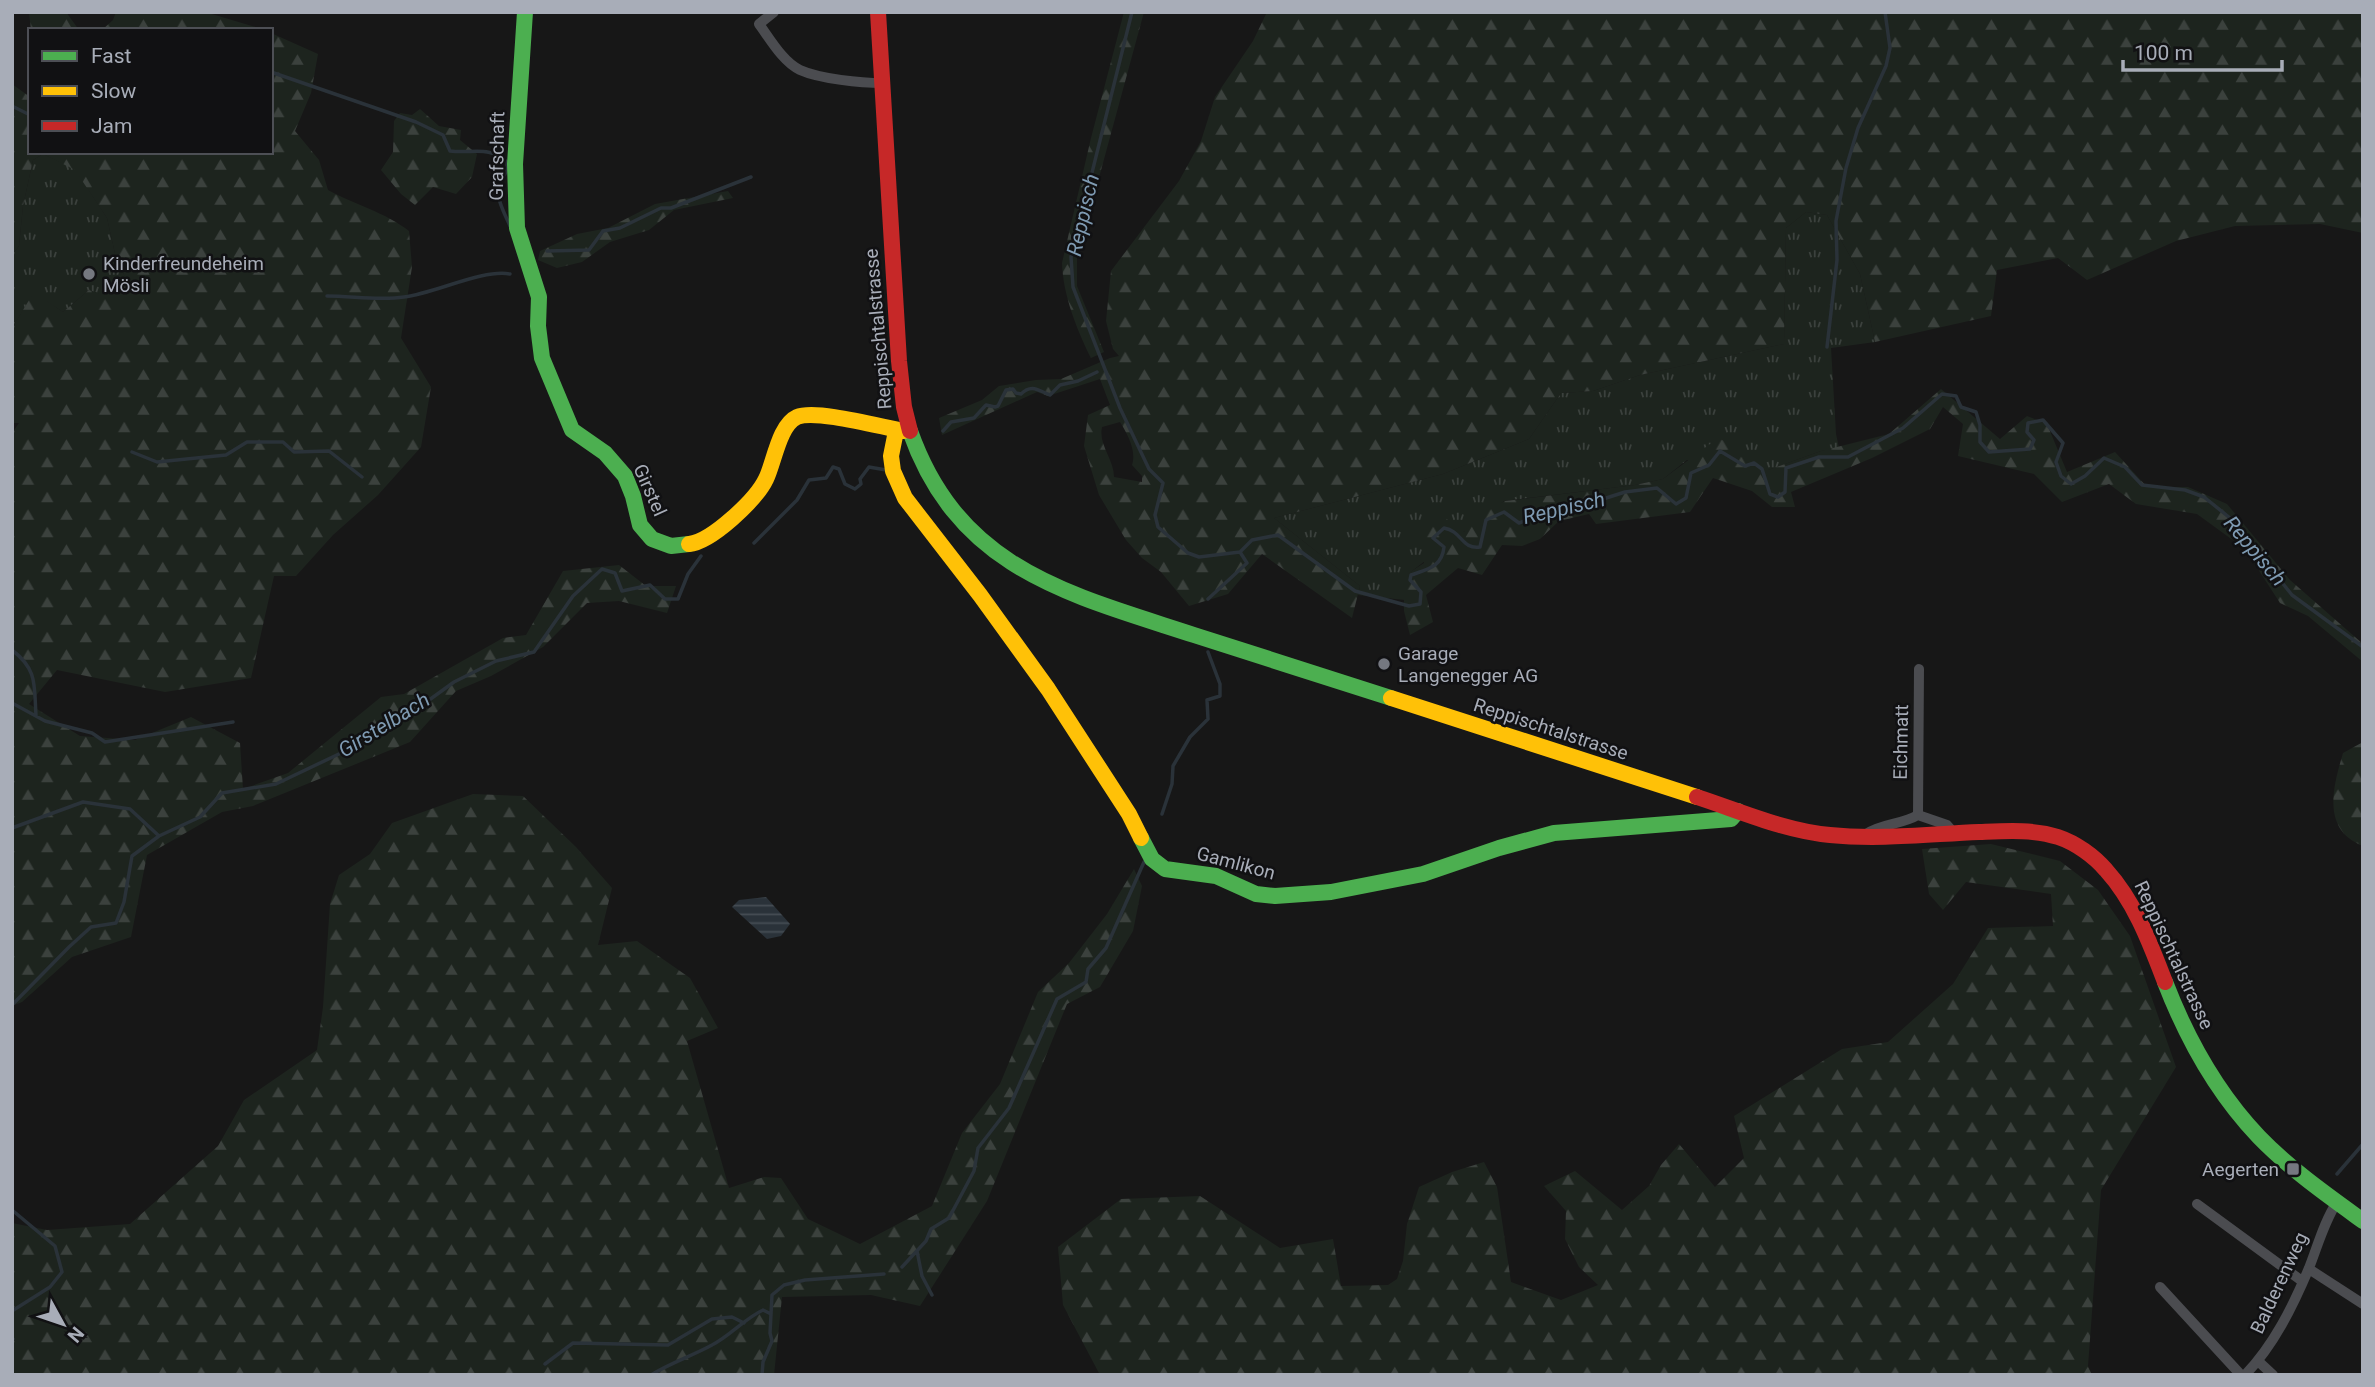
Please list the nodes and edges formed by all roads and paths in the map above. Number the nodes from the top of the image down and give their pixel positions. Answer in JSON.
{"nodes":[{"id":1,"x":525,"y":12,"type":"edge"},
{"id":2,"x":774,"y":12,"type":"edge"},
{"id":3,"x":878,"y":12,"type":"edge"},
{"id":4,"x":883,"y":83,"type":"junction"},
{"id":5,"x":539,"y":297,"type":"joint"},
{"id":6,"x":903,"y":431,"type":"junction"},
{"id":7,"x":1919,"y":669,"type":"dead end"},
{"id":8,"x":1738,"y":811,"type":"junction"},
{"id":9,"x":1918,"y":815,"type":"junction"},
{"id":10,"x":1954,"y":833,"type":"junction"},
{"id":11,"x":1863,"y":836,"type":"junction"},
{"id":12,"x":2337,"y":1202,"type":"junction"},
{"id":13,"x":2197,"y":1204,"type":"dead end"},
{"id":14,"x":2363,"y":1221,"type":"edge"},
{"id":15,"x":2309,"y":1269,"type":"junction"},
{"id":16,"x":2302,"y":1281,"type":"junction"},
{"id":17,"x":2160,"y":1287,"type":"dead end"},
{"id":18,"x":2363,"y":1304,"type":"edge"},
{"id":19,"x":2258,"y":1361,"type":"junction"},
{"id":20,"x":2243,"y":1375,"type":"edge"},
{"id":21,"x":2273,"y":1375,"type":"edge"}],
"edges":[{"from":1,"to":5,"type":"main road","name":"Grafschaft"},
{"from":2,"to":4,"type":"street"},
{"from":3,"to":4,"type":"main road","name":"Reppischtalstrasse"},
{"from":4,"to":6,"type":"main road","name":"Reppischtalstrasse"},
{"from":5,"to":6,"type":"main road","name":"Girstel"},
{"from":6,"to":8,"type":"main road","name":"Reppischtalstrasse"},
{"from":6,"to":8,"type":"main road","name":"Gamlikon"},
{"from":7,"to":9,"type":"street","name":"Eichmatt"},
{"from":8,"to":11,"type":"main road","name":"Reppischtalstrasse"},
{"from":9,"to":10,"type":"street"},
{"from":9,"to":11,"type":"street"},
{"from":10,"to":11,"type":"main road","name":"Reppischtalstrasse"},
{"from":10,"to":12,"type":"main road","name":"Reppischtalstrasse"},
{"from":12,"to":14,"type":"main road","name":"Reppischtalstrasse"},
{"from":12,"to":15,"type":"street","name":"Balderenweg"},
{"from":13,"to":16,"type":"street"},
{"from":15,"to":16,"type":"street","name":"Balderenweg"},
{"from":15,"to":18,"type":"street"},
{"from":16,"to":19,"type":"street","name":"Balderenweg"},
{"from":17,"to":20,"type":"street"},
{"from":19,"to":20,"type":"street","name":"Balderenweg"},
{"from":19,"to":21,"type":"street"}]}
